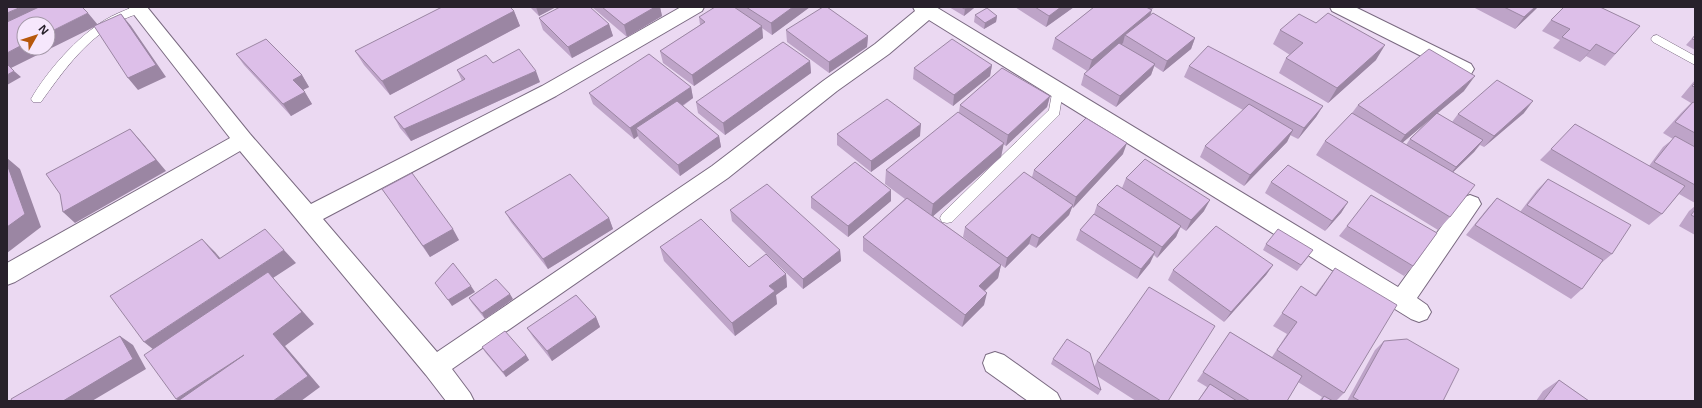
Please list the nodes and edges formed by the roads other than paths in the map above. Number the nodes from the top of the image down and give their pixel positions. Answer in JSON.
{"nodes":[{"id":1,"x":695,"y":7,"type":"edge"},
{"id":2,"x":1339,"y":7,"type":"edge"},
{"id":3,"x":138,"y":8,"type":"edge"},
{"id":4,"x":925,"y":9,"type":"edge"},
{"id":5,"x":1657,"y":39,"type":"dead end"},
{"id":6,"x":1695,"y":61,"type":"edge"},
{"id":7,"x":1464,"y":69,"type":"edge"},
{"id":8,"x":1057,"y":91,"type":"junction"},
{"id":9,"x":37,"y":99,"type":"dead end"},
{"id":10,"x":243,"y":140,"type":"junction"},
{"id":11,"x":1470,"y":204,"type":"edge"},
{"id":12,"x":308,"y":216,"type":"junction"},
{"id":13,"x":947,"y":218,"type":"dead end"},
{"id":14,"x":7,"y":275,"type":"edge"},
{"id":15,"x":995,"y":363,"type":"dead end"},
{"id":16,"x":435,"y":367,"type":"junction"},
{"id":17,"x":461,"y":401,"type":"edge"},
{"id":18,"x":1048,"y":401,"type":"edge"}],
"edges":[{"from":1,"to":12,"type":"street"},
{"from":2,"to":7,"type":"street"},
{"from":3,"to":9,"type":"lane"},
{"from":3,"to":10,"type":"street"},
{"from":4,"to":8,"type":"street"},
{"from":4,"to":16,"type":"street"},
{"from":5,"to":6,"type":"lane"},
{"from":8,"to":11,"type":"street"},
{"from":8,"to":13,"type":"lane"},
{"from":10,"to":12,"type":"street"},
{"from":10,"to":14,"type":"street"},
{"from":12,"to":16,"type":"street"},
{"from":15,"to":18,"type":"street"},
{"from":16,"to":17,"type":"street"}]}
